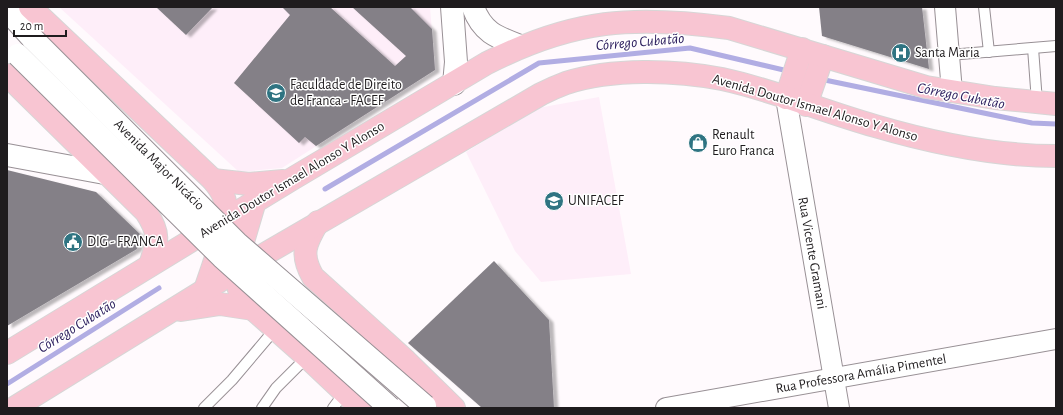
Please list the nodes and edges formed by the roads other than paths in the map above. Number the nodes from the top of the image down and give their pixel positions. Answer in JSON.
{"nodes":[{"id":1,"x":30,"y":7,"type":"edge"},
{"id":2,"x":452,"y":7,"type":"edge"},
{"id":3,"x":473,"y":7,"type":"edge"},
{"id":4,"x":945,"y":7,"type":"edge"},
{"id":5,"x":984,"y":7,"type":"edge"},
{"id":6,"x":7,"y":10,"type":"edge"},
{"id":7,"x":520,"y":46,"type":"junction"},
{"id":8,"x":1056,"y":46,"type":"edge"},
{"id":9,"x":1033,"y":48,"type":"junction"},
{"id":10,"x":12,"y":51,"type":"edge"},
{"id":11,"x":989,"y":52,"type":"junction"},
{"id":12,"x":949,"y":55,"type":"junction"},
{"id":13,"x":799,"y":57,"type":"junction"},
{"id":14,"x":821,"y":61,"type":"junction"},
{"id":15,"x":7,"y":75,"type":"edge"},
{"id":16,"x":454,"y":84,"type":"junction"},
{"id":17,"x":788,"y":92,"type":"junction"},
{"id":18,"x":952,"y":92,"type":"junction"},
{"id":19,"x":808,"y":99,"type":"junction"},
{"id":20,"x":1047,"y":103,"type":"edge"},
{"id":21,"x":7,"y":155,"type":"edge"},
{"id":22,"x":1056,"y":156,"type":"edge"},
{"id":23,"x":110,"y":174,"type":"junction"},
{"id":24,"x":292,"y":179,"type":"junction"},
{"id":25,"x":213,"y":180,"type":"junction"},
{"id":26,"x":255,"y":201,"type":"junction"},
{"id":27,"x":226,"y":219,"type":"junction"},
{"id":28,"x":318,"y":222,"type":"junction"},
{"id":29,"x":150,"y":265,"type":"junction"},
{"id":30,"x":234,"y":272,"type":"junction"},
{"id":31,"x":206,"y":290,"type":"junction"},
{"id":32,"x":252,"y":309,"type":"junction"},
{"id":33,"x":170,"y":313,"type":"junction"},
{"id":34,"x":276,"y":328,"type":"junction"},
{"id":35,"x":1056,"y":339,"type":"edge"},
{"id":36,"x":7,"y":353,"type":"edge"},
{"id":37,"x":307,"y":357,"type":"junction"},
{"id":38,"x":834,"y":379,"type":"junction"},
{"id":39,"x":339,"y":400,"type":"edge"},
{"id":40,"x":426,"y":407,"type":"edge"},
{"id":41,"x":14,"y":408,"type":"edge"},
{"id":42,"x":204,"y":408,"type":"edge"},
{"id":43,"x":262,"y":408,"type":"edge"},
{"id":44,"x":361,"y":408,"type":"edge"},
{"id":45,"x":390,"y":408,"type":"edge"},
{"id":46,"x":454,"y":408,"type":"edge"},
{"id":47,"x":666,"y":408,"type":"edge"},
{"id":48,"x":839,"y":408,"type":"edge"}],
"edges":[{"from":1,"to":25,"type":"main road"},
{"from":2,"to":16,"type":"main road"},
{"from":3,"to":7,"type":"main road"},
{"from":4,"to":12,"type":"street"},
{"from":5,"to":11,"type":"lane"},
{"from":6,"to":40,"type":"main road","name":"Avenida Major Nicácio","bridge":true},
{"from":7,"to":13,"type":"main road","name":"Avenida Doutor Ismael Alonso Y Alonso"},
{"from":7,"to":16,"type":"main road","name":"Avenida Doutor Ismael Alonso Y Alonso"},
{"from":8,"to":9,"type":"lane"},
{"from":9,"to":11,"type":"lane"},
{"from":9,"to":20,"type":"lane"},
{"from":10,"to":45,"type":"main road","name":"Avenida Major Nicácio","bridge":true},
{"from":11,"to":12,"type":"lane"},
{"from":12,"to":18,"type":"street"},
{"from":13,"to":14,"type":"main road","name":"Avenida Doutor Ismael Alonso Y Alonso"},
{"from":13,"to":17,"type":"main road"},
{"from":14,"to":18,"type":"main road","name":"Avenida Doutor Ismael Alonso Y Alonso"},
{"from":14,"to":19,"type":"main road"},
{"from":15,"to":23,"type":"main road"},
{"from":16,"to":24,"type":"main road","name":"Avenida Doutor Ismael Alonso Y Alonso"},
{"from":17,"to":19,"type":"main road","name":"Avenida Doutor Ismael Alonso Y Alonso"},
{"from":17,"to":28,"type":"main road","name":"Avenida Doutor Ismael Alonso Y Alonso"},
{"from":17,"to":38,"type":"street","name":"Rua Vicente Gramani"},
{"from":18,"to":20,"type":"main road","name":"Avenida Doutor Ismael Alonso Y Alonso"},
{"from":19,"to":22,"type":"main road","name":"Avenida Doutor Ismael Alonso Y Alonso"},
{"from":21,"to":23,"type":"main road"},
{"from":23,"to":29,"type":"main road"},
{"from":24,"to":25,"type":"main road"},
{"from":24,"to":26,"type":"main road","name":"Avenida Doutor Ismael Alonso Y Alonso"},
{"from":25,"to":27,"type":"main road"},
{"from":26,"to":27,"type":"main road","name":"Avenida Doutor Ismael Alonso Y Alonso"},
{"from":26,"to":30,"type":"main road"},
{"from":27,"to":29,"type":"main road","name":"Avenida Doutor Ismael Alonso Y Alonso"},
{"from":27,"to":31,"type":"main road"},
{"from":28,"to":30,"type":"main road","name":"Avenida Doutor Ismael Alonso Y Alonso"},
{"from":28,"to":46,"type":"main road"},
{"from":29,"to":36,"type":"main road","name":"Avenida Doutor Ismael Alonso Y Alonso"},
{"from":30,"to":31,"type":"main road","name":"Avenida Doutor Ismael Alonso Y Alonso"},
{"from":30,"to":32,"type":"main road"},
{"from":31,"to":33,"type":"main road","name":"Avenida Doutor Ismael Alonso Y Alonso"},
{"from":32,"to":33,"type":"main road"},
{"from":32,"to":34,"type":"main road"},
{"from":33,"to":41,"type":"main road","name":"Avenida Doutor Ismael Alonso Y Alonso"},
{"from":34,"to":37,"type":"main road"},
{"from":34,"to":42,"type":"lane"},
{"from":35,"to":38,"type":"street","name":"Rua Professora Amália Pimentel"},
{"from":37,"to":39,"type":"main road"},
{"from":37,"to":43,"type":"lane"},
{"from":38,"to":47,"type":"street","name":"Rua Professora Amália Pimentel"},
{"from":38,"to":48,"type":"street","name":"Rua Vicente Gramani"},
{"from":39,"to":44,"type":"main road"}]}
